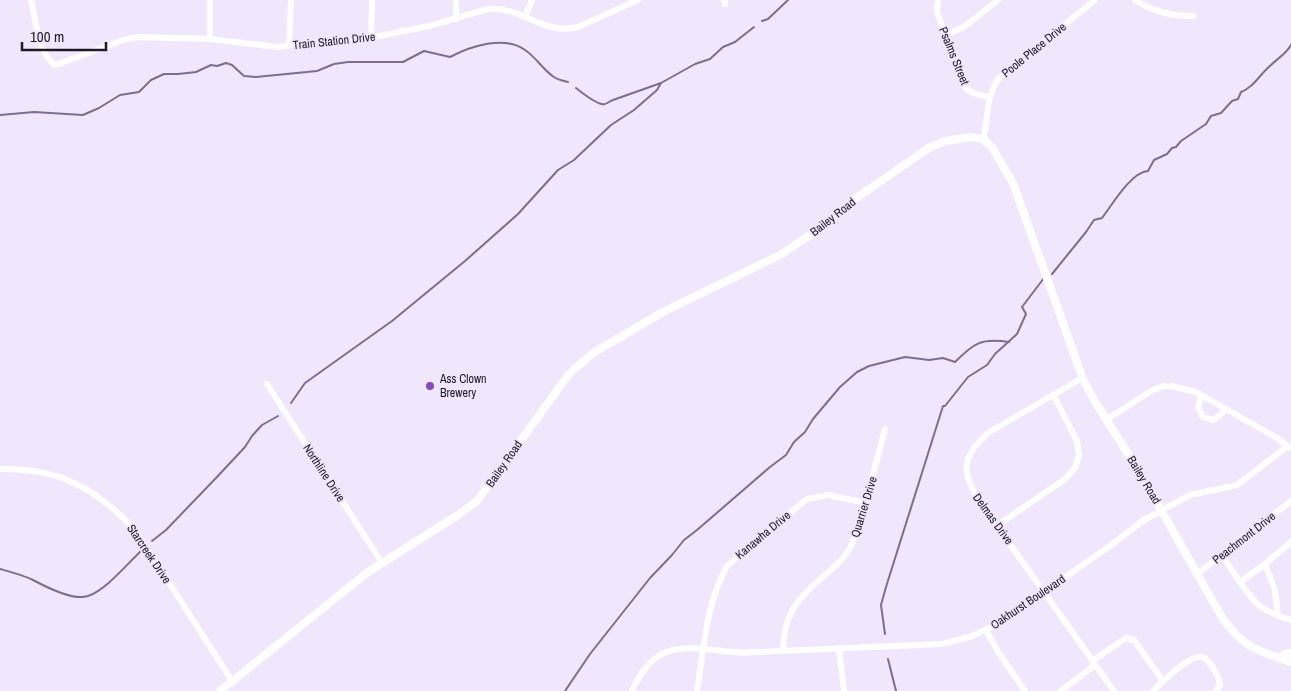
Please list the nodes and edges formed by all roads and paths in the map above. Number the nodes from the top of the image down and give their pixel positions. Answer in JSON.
{"nodes":[{"id":1,"x":31,"y":0,"type":"edge"},
{"id":2,"x":210,"y":0,"type":"edge"},
{"id":3,"x":291,"y":0,"type":"edge"},
{"id":4,"x":372,"y":0,"type":"edge"},
{"id":5,"x":456,"y":0,"type":"edge"},
{"id":6,"x":532,"y":0,"type":"edge"},
{"id":7,"x":638,"y":0,"type":"edge"},
{"id":8,"x":938,"y":0,"type":"edge"},
{"id":9,"x":998,"y":0,"type":"edge"},
{"id":10,"x":1095,"y":0,"type":"edge"},
{"id":11,"x":1135,"y":0,"type":"edge"},
{"id":12,"x":623,"y":3,"type":"edge"},
{"id":13,"x":1193,"y":16,"type":"dead end"},
{"id":14,"x":525,"y":17,"type":"junction"},
{"id":15,"x":456,"y":19,"type":"junction"},
{"id":16,"x":945,"y":35,"type":"junction"},
{"id":17,"x":371,"y":38,"type":"junction"},
{"id":18,"x":210,"y":39,"type":"junction"},
{"id":19,"x":289,"y":45,"type":"junction"},
{"id":20,"x":990,"y":97,"type":"junction"},
{"id":21,"x":983,"y":140,"type":"junction"},
{"id":22,"x":1082,"y":378,"type":"junction"},
{"id":23,"x":267,"y":384,"type":"dead end"},
{"id":24,"x":1201,"y":394,"type":"junction"},
{"id":25,"x":1054,"y":396,"type":"junction"},
{"id":26,"x":1226,"y":408,"type":"junction"},
{"id":27,"x":1106,"y":420,"type":"junction"},
{"id":28,"x":885,"y":429,"type":"dead end"},
{"id":29,"x":1290,"y":448,"type":"edge"},
{"id":30,"x":0,"y":469,"type":"edge"},
{"id":31,"x":1291,"y":501,"type":"edge"},
{"id":32,"x":866,"y":503,"type":"junction"},
{"id":33,"x":1162,"y":510,"type":"junction"},
{"id":34,"x":998,"y":525,"type":"junction"},
{"id":35,"x":1291,"y":542,"type":"edge"},
{"id":36,"x":1222,"y":556,"type":"junction"},
{"id":37,"x":382,"y":563,"type":"junction"},
{"id":38,"x":1265,"y":564,"type":"junction"},
{"id":39,"x":1197,"y":574,"type":"junction"},
{"id":40,"x":1240,"y":582,"type":"junction"},
{"id":41,"x":1044,"y":592,"type":"junction"},
{"id":42,"x":1278,"y":616,"type":"junction"},
{"id":43,"x":1291,"y":620,"type":"edge"},
{"id":44,"x":986,"y":630,"type":"junction"},
{"id":45,"x":705,"y":648,"type":"junction"},
{"id":46,"x":839,"y":648,"type":"junction"},
{"id":47,"x":783,"y":651,"type":"junction"},
{"id":48,"x":1291,"y":653,"type":"edge"},
{"id":49,"x":1280,"y":658,"type":"junction"},
{"id":50,"x":1291,"y":662,"type":"edge"},
{"id":51,"x":1093,"y":663,"type":"junction"},
{"id":52,"x":232,"y":681,"type":"junction"},
{"id":53,"x":1163,"y":681,"type":"junction"},
{"id":54,"x":220,"y":691,"type":"edge"},
{"id":55,"x":632,"y":691,"type":"edge"},
{"id":56,"x":696,"y":691,"type":"edge"},
{"id":57,"x":844,"y":691,"type":"edge"},
{"id":58,"x":1025,"y":691,"type":"edge"},
{"id":59,"x":1061,"y":691,"type":"edge"},
{"id":60,"x":1114,"y":691,"type":"edge"},
{"id":61,"x":1153,"y":691,"type":"edge"},
{"id":62,"x":1216,"y":691,"type":"edge"}],
"edges":[{"from":1,"to":18,"type":"street","name":"Train Station Drive"},
{"from":2,"to":18,"type":"street"},
{"from":3,"to":19,"type":"street"},
{"from":4,"to":17,"type":"street"},
{"from":5,"to":15,"type":"street"},
{"from":6,"to":14,"type":"street"},
{"from":7,"to":12,"type":"street","name":"Train Station Drive"},
{"from":8,"to":16,"type":"street","name":"Psalms Street"},
{"from":9,"to":16,"type":"street"},
{"from":10,"to":20,"type":"street","name":"Poole Place Drive"},
{"from":11,"to":13,"type":"street"},
{"from":12,"to":14,"type":"street","name":"Train Station Drive"},
{"from":14,"to":15,"type":"street","name":"Train Station Drive"},
{"from":15,"to":17,"type":"street","name":"Train Station Drive"},
{"from":16,"to":20,"type":"street","name":"Psalms Street"},
{"from":17,"to":19,"type":"street","name":"Train Station Drive"},
{"from":18,"to":19,"type":"street","name":"Train Station Drive"},
{"from":20,"to":21,"type":"street","name":"Poole Place Drive"},
{"from":21,"to":22,"type":"street","name":"Bailey Road"},
{"from":21,"to":37,"type":"street","name":"Bailey Road"},
{"from":22,"to":25,"type":"street","name":"Delmas Drive"},
{"from":22,"to":27,"type":"street","name":"Bailey Road"},
{"from":23,"to":37,"type":"street","name":"Northline Drive"},
{"from":24,"to":26,"type":"street"},
{"from":24,"to":26,"type":"street"},
{"from":24,"to":27,"type":"street"},
{"from":25,"to":34,"type":"street"},
{"from":25,"to":34,"type":"street","name":"Delmas Drive"},
{"from":26,"to":29,"type":"street"},
{"from":27,"to":33,"type":"street","name":"Bailey Road"},
{"from":28,"to":32,"type":"street","name":"Quarrier Drive"},
{"from":29,"to":33,"type":"street","name":"Oakhurst Boulevard"},
{"from":30,"to":52,"type":"street","name":"Starcreek Drive"},
{"from":31,"to":36,"type":"street","name":"Peachmont Drive"},
{"from":32,"to":45,"type":"street","name":"Kanawha Drive"},
{"from":32,"to":47,"type":"street","name":"Quarrier Drive"},
{"from":33,"to":39,"type":"street","name":"Bailey Road"},
{"from":33,"to":41,"type":"street","name":"Oakhurst Boulevard"},
{"from":34,"to":41,"type":"street","name":"Delmas Drive"},
{"from":35,"to":38,"type":"street"},
{"from":36,"to":39,"type":"street","name":"Peachmont Drive"},
{"from":36,"to":40,"type":"street"},
{"from":37,"to":52,"type":"street","name":"Bailey Road"},
{"from":38,"to":40,"type":"street"},
{"from":38,"to":42,"type":"street"},
{"from":39,"to":49,"type":"street","name":"Bailey Road"},
{"from":40,"to":42,"type":"street"},
{"from":41,"to":44,"type":"street","name":"Oakhurst Boulevard"},
{"from":41,"to":51,"type":"street","name":"Delmas Drive"},
{"from":42,"to":43,"type":"street"},
{"from":44,"to":46,"type":"street","name":"Oakhurst Boulevard"},
{"from":44,"to":58,"type":"street"},
{"from":45,"to":47,"type":"street","name":"Oakhurst Boulevard"},
{"from":45,"to":55,"type":"street","name":"Oakhurst Boulevard"},
{"from":45,"to":56,"type":"street","name":"Kanawha Drive"},
{"from":46,"to":47,"type":"street","name":"Oakhurst Boulevard"},
{"from":46,"to":57,"type":"street"},
{"from":48,"to":49,"type":"street"},
{"from":49,"to":50,"type":"street","name":"Bailey Road"},
{"from":51,"to":53,"type":"street"},
{"from":51,"to":59,"type":"street"},
{"from":51,"to":60,"type":"street","name":"Delmas Drive"},
{"from":52,"to":54,"type":"street","name":"Bailey Road"},
{"from":53,"to":61,"type":"street"},
{"from":53,"to":62,"type":"street"}]}
